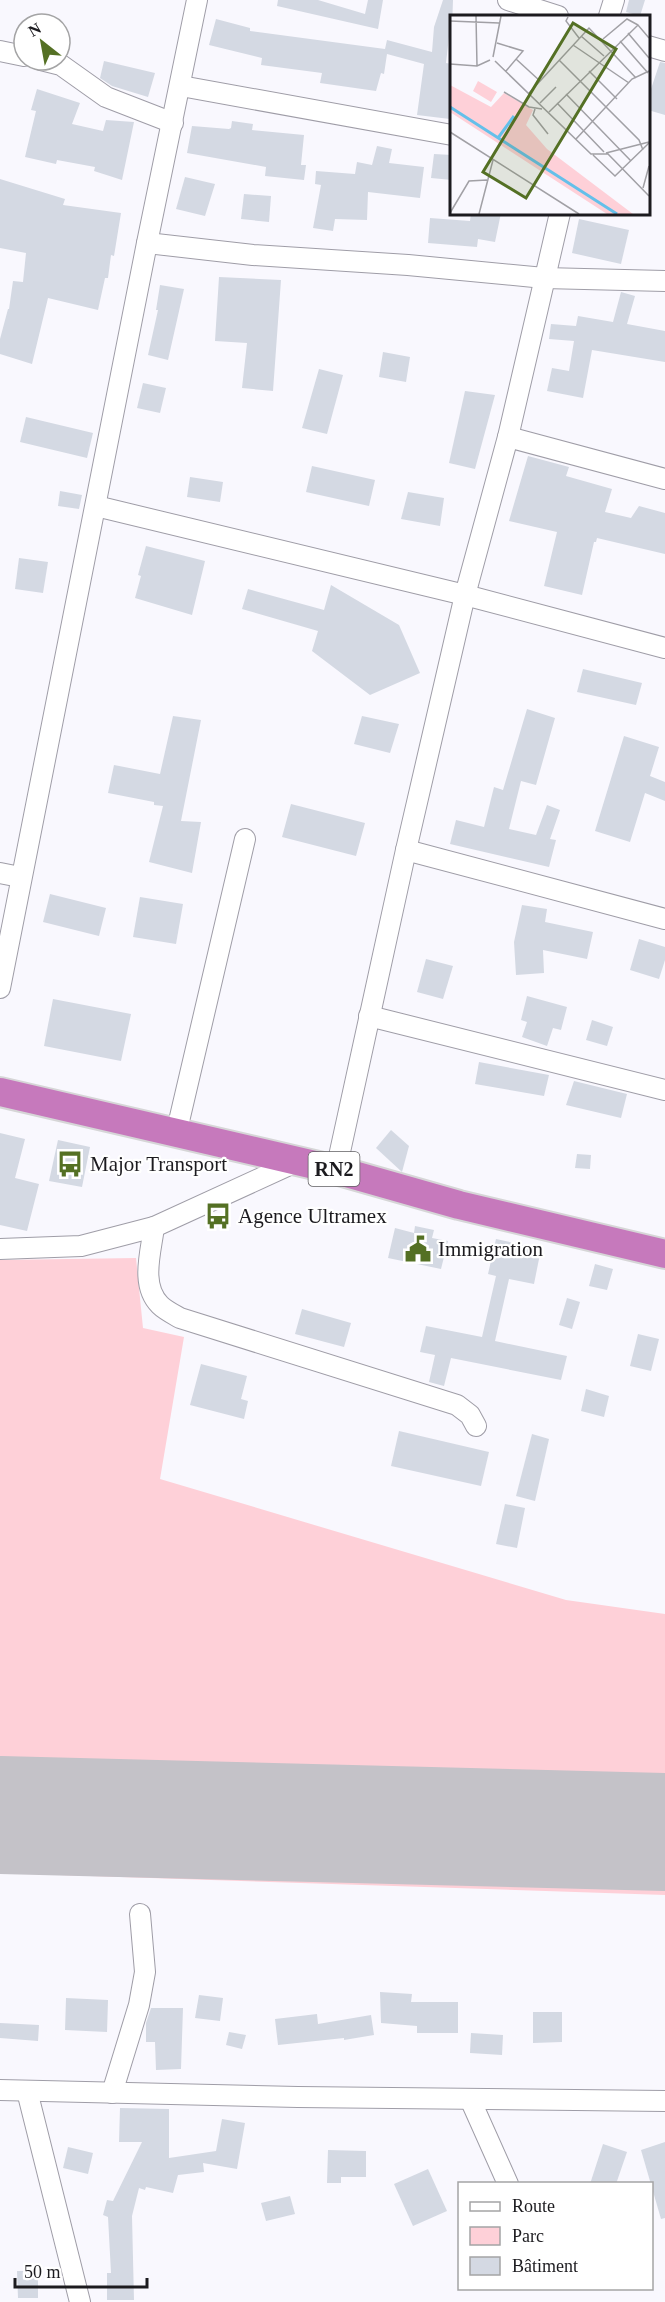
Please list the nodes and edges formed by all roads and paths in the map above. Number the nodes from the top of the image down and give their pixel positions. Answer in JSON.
{"nodes":[{"id":1,"x":197,"y":0,"type":"edge"},
{"id":2,"x":507,"y":0,"type":"edge"},
{"id":3,"x":615,"y":0,"type":"edge"},
{"id":4,"x":555,"y":15,"type":"edge"},
{"id":5,"x":609,"y":15,"type":"edge"},
{"id":6,"x":650,"y":47,"type":"edge"},
{"id":7,"x":665,"y":51,"type":"edge"},
{"id":8,"x":72,"y":72,"type":"edge"},
{"id":9,"x":181,"y":86,"type":"junction"},
{"id":10,"x":173,"y":123,"type":"junction"},
{"id":11,"x":450,"y":135,"type":"edge"},
{"id":12,"x":560,"y":214,"type":"edge"},
{"id":13,"x":147,"y":243,"type":"junction"},
{"id":14,"x":544,"y":278,"type":"junction"},
{"id":15,"x":665,"y":281,"type":"edge"},
{"id":16,"x":508,"y":437,"type":"junction"},
{"id":17,"x":665,"y":479,"type":"edge"},
{"id":18,"x":96,"y":506,"type":"junction"},
{"id":19,"x":465,"y":595,"type":"junction"},
{"id":20,"x":665,"y":648,"type":"edge"},
{"id":21,"x":245,"y":839,"type":"dead end"},
{"id":22,"x":406,"y":850,"type":"junction"},
{"id":23,"x":0,"y":873,"type":"edge"},
{"id":24,"x":21,"y":877,"type":"junction"},
{"id":25,"x":665,"y":919,"type":"edge"},
{"id":26,"x":0,"y":988,"type":"edge"},
{"id":27,"x":369,"y":1016,"type":"junction"},
{"id":28,"x":665,"y":1090,"type":"edge"},
{"id":29,"x":0,"y":1092,"type":"edge"},
{"id":30,"x":176,"y":1134,"type":"junction"},
{"id":31,"x":296,"y":1162,"type":"junction"},
{"id":32,"x":336,"y":1170,"type":"junction"},
{"id":33,"x":154,"y":1227,"type":"junction"},
{"id":34,"x":0,"y":1249,"type":"edge"},
{"id":35,"x":665,"y":1254,"type":"edge"},
{"id":36,"x":476,"y":1426,"type":"dead end"},
{"id":37,"x":140,"y":1914,"type":"dead end"},
{"id":38,"x":0,"y":2090,"type":"edge"},
{"id":39,"x":27,"y":2091,"type":"junction"},
{"id":40,"x":112,"y":2093,"type":"junction"},
{"id":41,"x":470,"y":2099,"type":"junction"},
{"id":42,"x":665,"y":2101,"type":"edge"},
{"id":43,"x":507,"y":2182,"type":"edge"},
{"id":44,"x":80,"y":2302,"type":"edge"}],
"edges":[{"from":1,"to":9,"type":"street"},
{"from":2,"to":4,"type":"street"},
{"from":3,"to":5,"type":"street"},
{"from":6,"to":7,"type":"street"},
{"from":8,"to":10,"type":"street"},
{"from":9,"to":10,"type":"street"},
{"from":9,"to":11,"type":"street"},
{"from":10,"to":13,"type":"street"},
{"from":12,"to":14,"type":"street"},
{"from":13,"to":14,"type":"street"},
{"from":13,"to":18,"type":"street"},
{"from":14,"to":15,"type":"street"},
{"from":14,"to":16,"type":"street"},
{"from":16,"to":17,"type":"street"},
{"from":16,"to":19,"type":"street"},
{"from":18,"to":19,"type":"street"},
{"from":18,"to":24,"type":"street"},
{"from":19,"to":20,"type":"street"},
{"from":19,"to":22,"type":"street"},
{"from":21,"to":30,"type":"street"},
{"from":22,"to":25,"type":"street"},
{"from":22,"to":27,"type":"street"},
{"from":23,"to":24,"type":"street"},
{"from":24,"to":26,"type":"street"},
{"from":27,"to":28,"type":"street"},
{"from":27,"to":32,"type":"street"},
{"from":29,"to":30,"type":"highway","number":"RN2"},
{"from":30,"to":31,"type":"highway","number":"RN2"},
{"from":31,"to":32,"type":"highway","number":"RN2"},
{"from":31,"to":33,"type":"street"},
{"from":32,"to":35,"type":"highway","number":"RN2"},
{"from":33,"to":34,"type":"street"},
{"from":33,"to":36,"type":"street"},
{"from":37,"to":40,"type":"street"},
{"from":38,"to":39,"type":"street"},
{"from":39,"to":40,"type":"street"},
{"from":39,"to":44,"type":"street"},
{"from":40,"to":41,"type":"street"},
{"from":41,"to":42,"type":"street"},
{"from":41,"to":43,"type":"street"}]}
